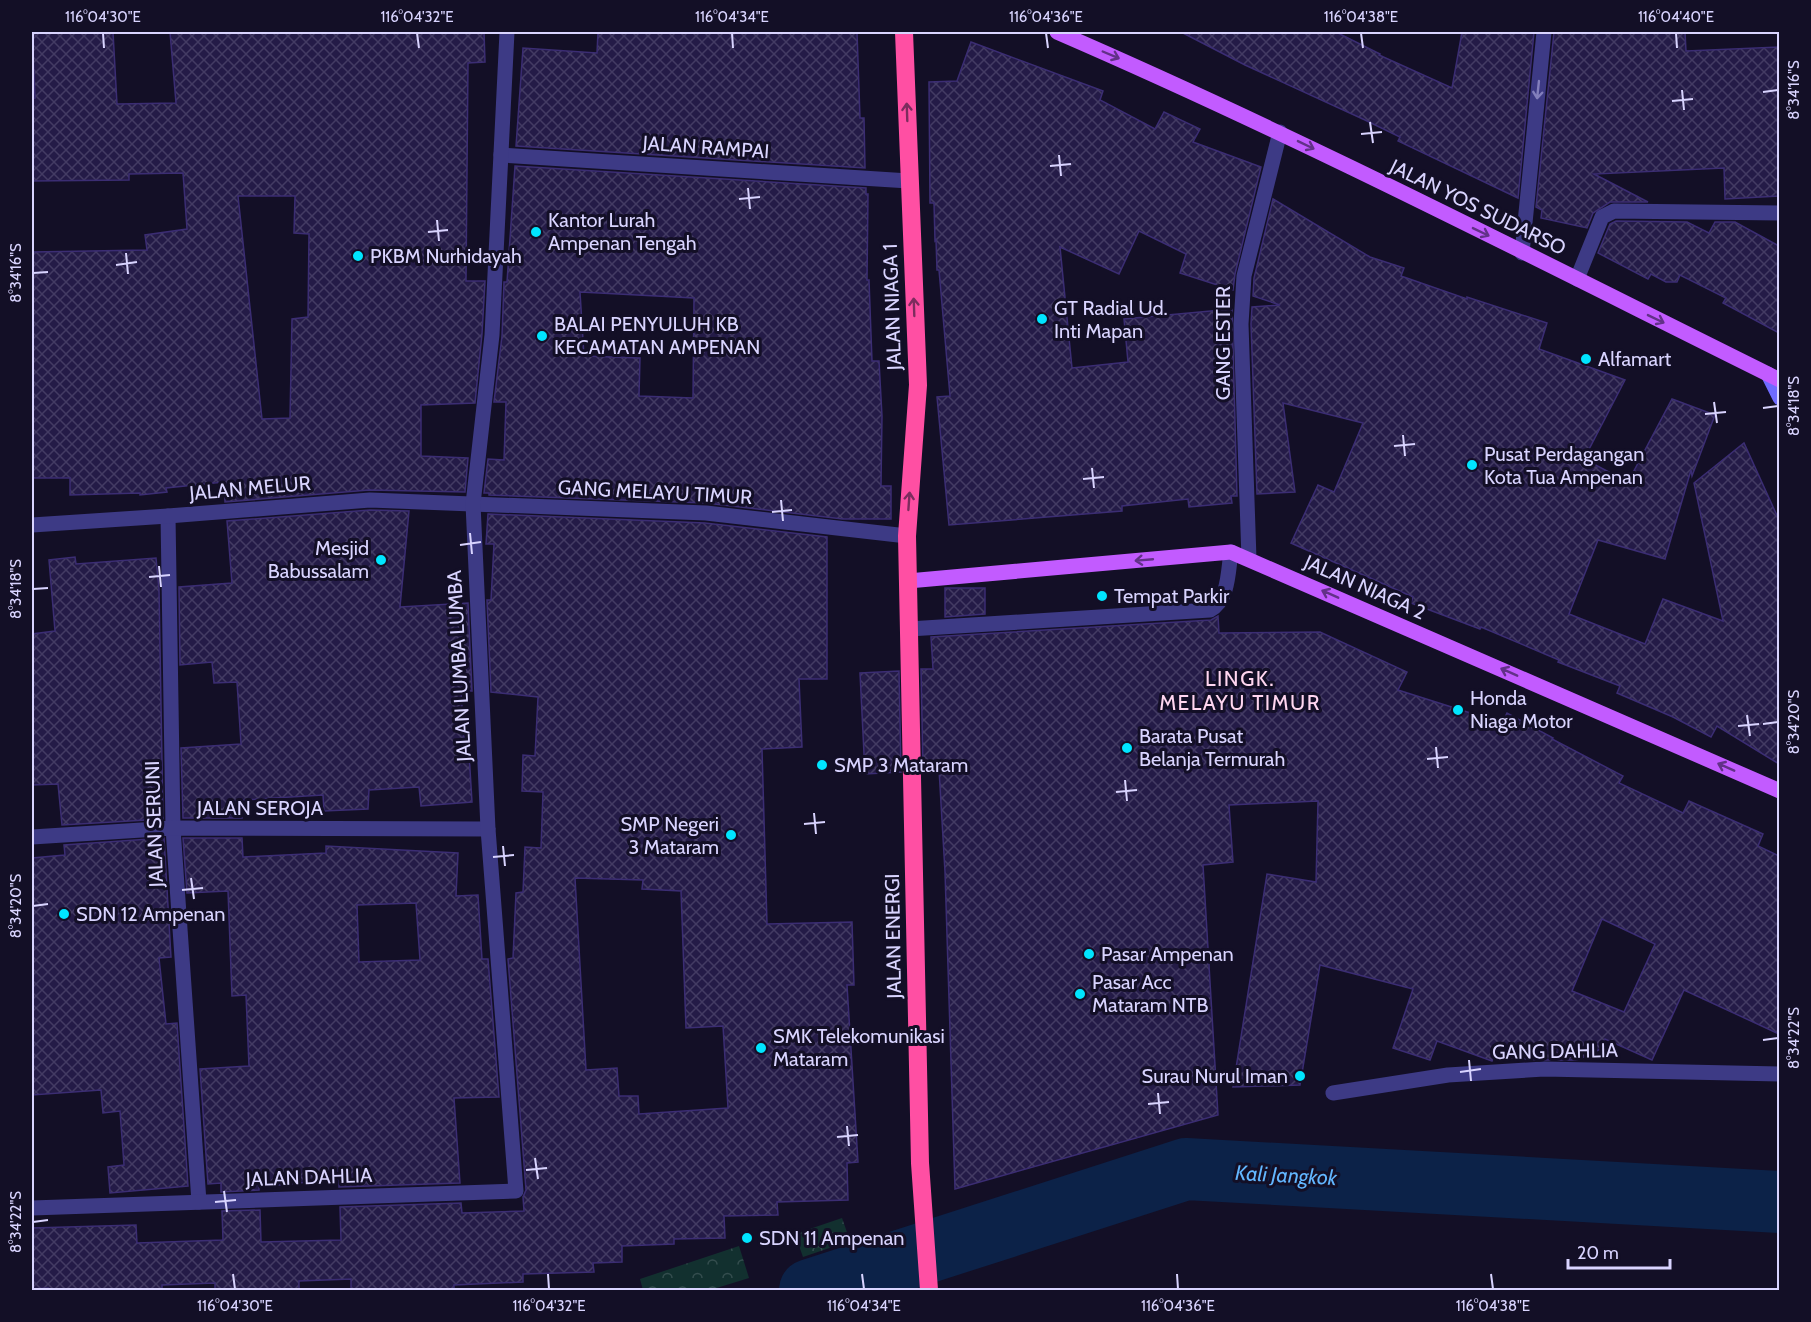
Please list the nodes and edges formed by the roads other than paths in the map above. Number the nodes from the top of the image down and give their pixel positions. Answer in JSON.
{"nodes":[{"id":1,"x":507,"y":32,"type":"edge"},
{"id":2,"x":904,"y":32,"type":"edge"},
{"id":3,"x":1057,"y":32,"type":"edge"},
{"id":4,"x":1544,"y":32,"type":"edge"},
{"id":5,"x":1280,"y":132,"type":"junction"},
{"id":6,"x":501,"y":155,"type":"junction"},
{"id":7,"x":909,"y":181,"type":"junction"},
{"id":8,"x":1779,"y":213,"type":"edge"},
{"id":9,"x":1522,"y":253,"type":"junction"},
{"id":10,"x":1576,"y":279,"type":"junction"},
{"id":11,"x":1774,"y":377,"type":"edge"},
{"id":12,"x":1779,"y":398,"type":"edge"},
{"id":13,"x":473,"y":504,"type":"junction"},
{"id":14,"x":168,"y":516,"type":"junction"},
{"id":15,"x":32,"y":525,"type":"edge"},
{"id":16,"x":907,"y":536,"type":"junction"},
{"id":17,"x":1231,"y":552,"type":"junction"},
{"id":18,"x":1249,"y":559,"type":"junction"},
{"id":19,"x":908,"y":581,"type":"junction"},
{"id":20,"x":909,"y":629,"type":"junction"},
{"id":21,"x":1779,"y":791,"type":"edge"},
{"id":22,"x":173,"y":828,"type":"junction"},
{"id":23,"x":488,"y":829,"type":"junction"},
{"id":24,"x":32,"y":837,"type":"edge"},
{"id":25,"x":1779,"y":1074,"type":"edge"},
{"id":26,"x":1333,"y":1093,"type":"dead end"},
{"id":27,"x":516,"y":1191,"type":"joint"},
{"id":28,"x":200,"y":1202,"type":"junction"},
{"id":29,"x":32,"y":1208,"type":"edge"},
{"id":30,"x":929,"y":1290,"type":"edge"}],
"edges":[{"from":1,"to":6,"type":"street","name":"JALAN LUMBA LUMBA"},
{"from":7,"to":2,"type":"highway","name":"JALAN NIAGA 1","one_way":true},
{"from":3,"to":5,"type":"main road","name":"JALAN YOS SUDARSO","one_way":true},
{"from":4,"to":9,"type":"street","one_way":true},
{"from":5,"to":9,"type":"main road","name":"JALAN YOS SUDARSO","one_way":true},
{"from":5,"to":18,"type":"street","name":"GANG ESTER"},
{"from":6,"to":7,"type":"street","name":"JALAN RAMPAI"},
{"from":6,"to":13,"type":"street","name":"JALAN LUMBA LUMBA"},
{"from":16,"to":7,"type":"highway","name":"JALAN NIAGA 1","one_way":true},
{"from":8,"to":10,"type":"street"},
{"from":9,"to":10,"type":"main road","name":"JALAN YOS SUDARSO"},
{"from":10,"to":11,"type":"main road","name":"JALAN YOS SUDARSO","one_way":true},
{"from":11,"to":12,"type":"street"},
{"from":13,"to":14,"type":"street","name":"JALAN MELUR"},
{"from":13,"to":16,"type":"street","name":"GANG MELAYU TIMUR"},
{"from":13,"to":23,"type":"street","name":"JALAN LUMBA LUMBA"},
{"from":14,"to":15,"type":"street","name":"JALAN MELUR"},
{"from":14,"to":22,"type":"street","name":"JALAN SERUNI"},
{"from":16,"to":19,"type":"highway","name":"JALAN NIAGA 1"},
{"from":17,"to":18,"type":"main road","name":"JALAN NIAGA 2"},
{"from":17,"to":19,"type":"main road","name":"JALAN NIAGA 2","one_way":true},
{"from":17,"to":20,"type":"street"},
{"from":21,"to":18,"type":"main road","name":"JALAN NIAGA 2","one_way":true},
{"from":19,"to":20,"type":"highway","name":"JALAN ENERGI"},
{"from":20,"to":30,"type":"highway","name":"JALAN ENERGI"},
{"from":22,"to":23,"type":"street","name":"JALAN SEROJA"},
{"from":22,"to":24,"type":"street","name":"JALAN SEROJA"},
{"from":22,"to":28,"type":"street","name":"JALAN SERUNI"},
{"from":23,"to":27,"type":"street","name":"JALAN LUMBA LUMBA"},
{"from":25,"to":26,"type":"street","name":"GANG DAHLIA"},
{"from":27,"to":28,"type":"street","name":"JALAN DAHLIA"},
{"from":28,"to":29,"type":"street","name":"JALAN DAHLIA"}]}
